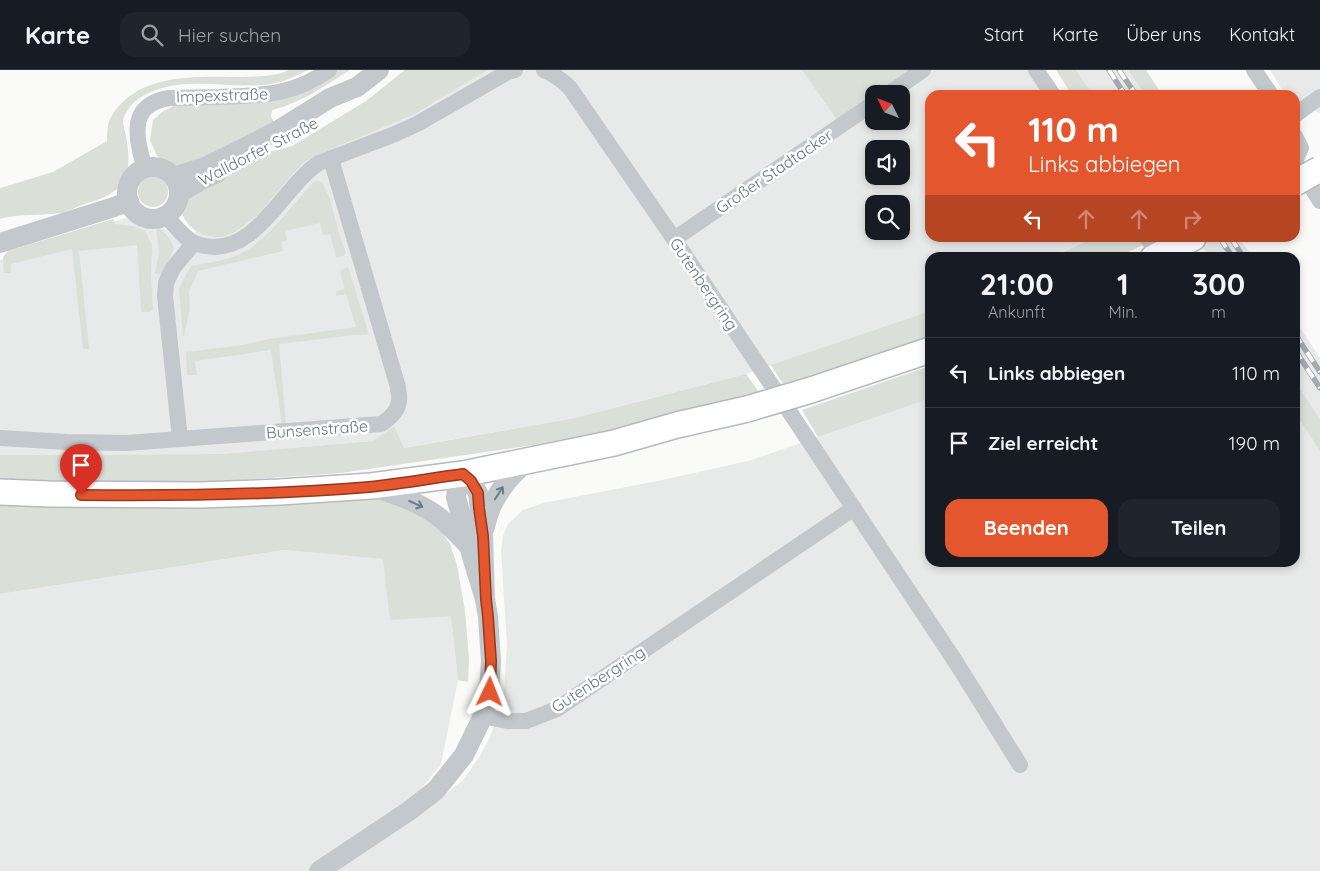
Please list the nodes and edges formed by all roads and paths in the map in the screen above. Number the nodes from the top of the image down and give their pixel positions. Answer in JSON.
{"nodes":[{"id":1,"x":329,"y":70,"type":"edge"},
{"id":2,"x":379,"y":70,"type":"edge"},
{"id":3,"x":516,"y":70,"type":"edge"},
{"id":4,"x":544,"y":70,"type":"edge"},
{"id":5,"x":922,"y":70,"type":"edge"},
{"id":6,"x":1036,"y":70,"type":"edge"},
{"id":7,"x":1254,"y":70,"type":"edge"},
{"id":8,"x":901,"y":85,"type":"edge"},
{"id":9,"x":1050,"y":90,"type":"edge"},
{"id":10,"x":1268,"y":90,"type":"edge"},
{"id":11,"x":1320,"y":97,"type":"edge"},
{"id":12,"x":865,"y":109,"type":"edge"},
{"id":13,"x":1300,"y":111,"type":"edge"},
{"id":14,"x":331,"y":159,"type":"junction"},
{"id":15,"x":145,"y":168,"type":"junction"},
{"id":16,"x":1300,"y":169,"type":"edge"},
{"id":17,"x":1320,"y":169,"type":"edge"},
{"id":18,"x":1300,"y":180,"type":"edge"},
{"id":19,"x":176,"y":185,"type":"junction"},
{"id":20,"x":1320,"y":200,"type":"edge"},
{"id":21,"x":129,"y":201,"type":"junction"},
{"id":22,"x":166,"y":216,"type":"junction"},
{"id":23,"x":674,"y":239,"type":"junction"},
{"id":24,"x":0,"y":242,"type":"edge"},
{"id":25,"x":1172,"y":242,"type":"edge"},
{"id":26,"x":194,"y":243,"type":"junction"},
{"id":27,"x":1150,"y":246,"type":"edge"},
{"id":28,"x":925,"y":352,"type":"edge"},
{"id":29,"x":0,"y":438,"type":"edge"},
{"id":30,"x":180,"y":439,"type":"junction"},
{"id":31,"x":530,"y":459,"type":"junction"},
{"id":32,"x":463,"y":474,"type":"junction"},
{"id":33,"x":370,"y":486,"type":"junction"},
{"id":34,"x":0,"y":492,"type":"edge"},
{"id":35,"x":854,"y":508,"type":"junction"},
{"id":36,"x":476,"y":541,"type":"junction"},
{"id":37,"x":483,"y":716,"type":"junction"},
{"id":38,"x":1020,"y":765,"type":"dead end"},
{"id":39,"x":319,"y":871,"type":"edge"}],
"edges":[{"from":1,"to":15,"type":"street","name":"Impexstraße"},
{"from":2,"to":19,"type":"street","name":"Walldorfer Straße"},
{"from":3,"to":14,"type":"street"},
{"from":4,"to":23,"type":"street","name":"Gutenbergring"},
{"from":5,"to":8,"type":"street"},
{"from":6,"to":9,"type":"street"},
{"from":7,"to":10,"type":"street"},
{"from":11,"to":13,"type":"street"},
{"from":12,"to":23,"type":"street","name":"Großer Stadtacker"},
{"from":14,"to":26,"type":"street"},
{"from":14,"to":30,"type":"street","name":"Bunsenstraße"},
{"from":15,"to":19,"type":"street"},
{"from":15,"to":21,"type":"street"},
{"from":16,"to":20,"type":"street"},
{"from":17,"to":18,"type":"main road","bridge":true},
{"from":19,"to":22,"type":"street"},
{"from":21,"to":22,"type":"street"},
{"from":21,"to":24,"type":"street"},
{"from":22,"to":26,"type":"street"},
{"from":23,"to":35,"type":"street","name":"Gutenbergring"},
{"from":25,"to":27,"type":"main road"},
{"from":26,"to":30,"type":"street"},
{"from":28,"to":31,"type":"main road","bridge":true},
{"from":29,"to":30,"type":"street","name":"Bunsenstraße"},
{"from":31,"to":32,"type":"main road"},
{"from":36,"to":31,"type":"street","one_way":true},
{"from":32,"to":33,"type":"main road"},
{"from":32,"to":36,"type":"street"},
{"from":33,"to":34,"type":"main road"},
{"from":33,"to":36,"type":"street","one_way":true},
{"from":35,"to":37,"type":"street","name":"Gutenbergring"},
{"from":35,"to":38,"type":"street","name":"Gutenbergring"},
{"from":36,"to":37,"type":"street"},
{"from":37,"to":39,"type":"street"}]}
